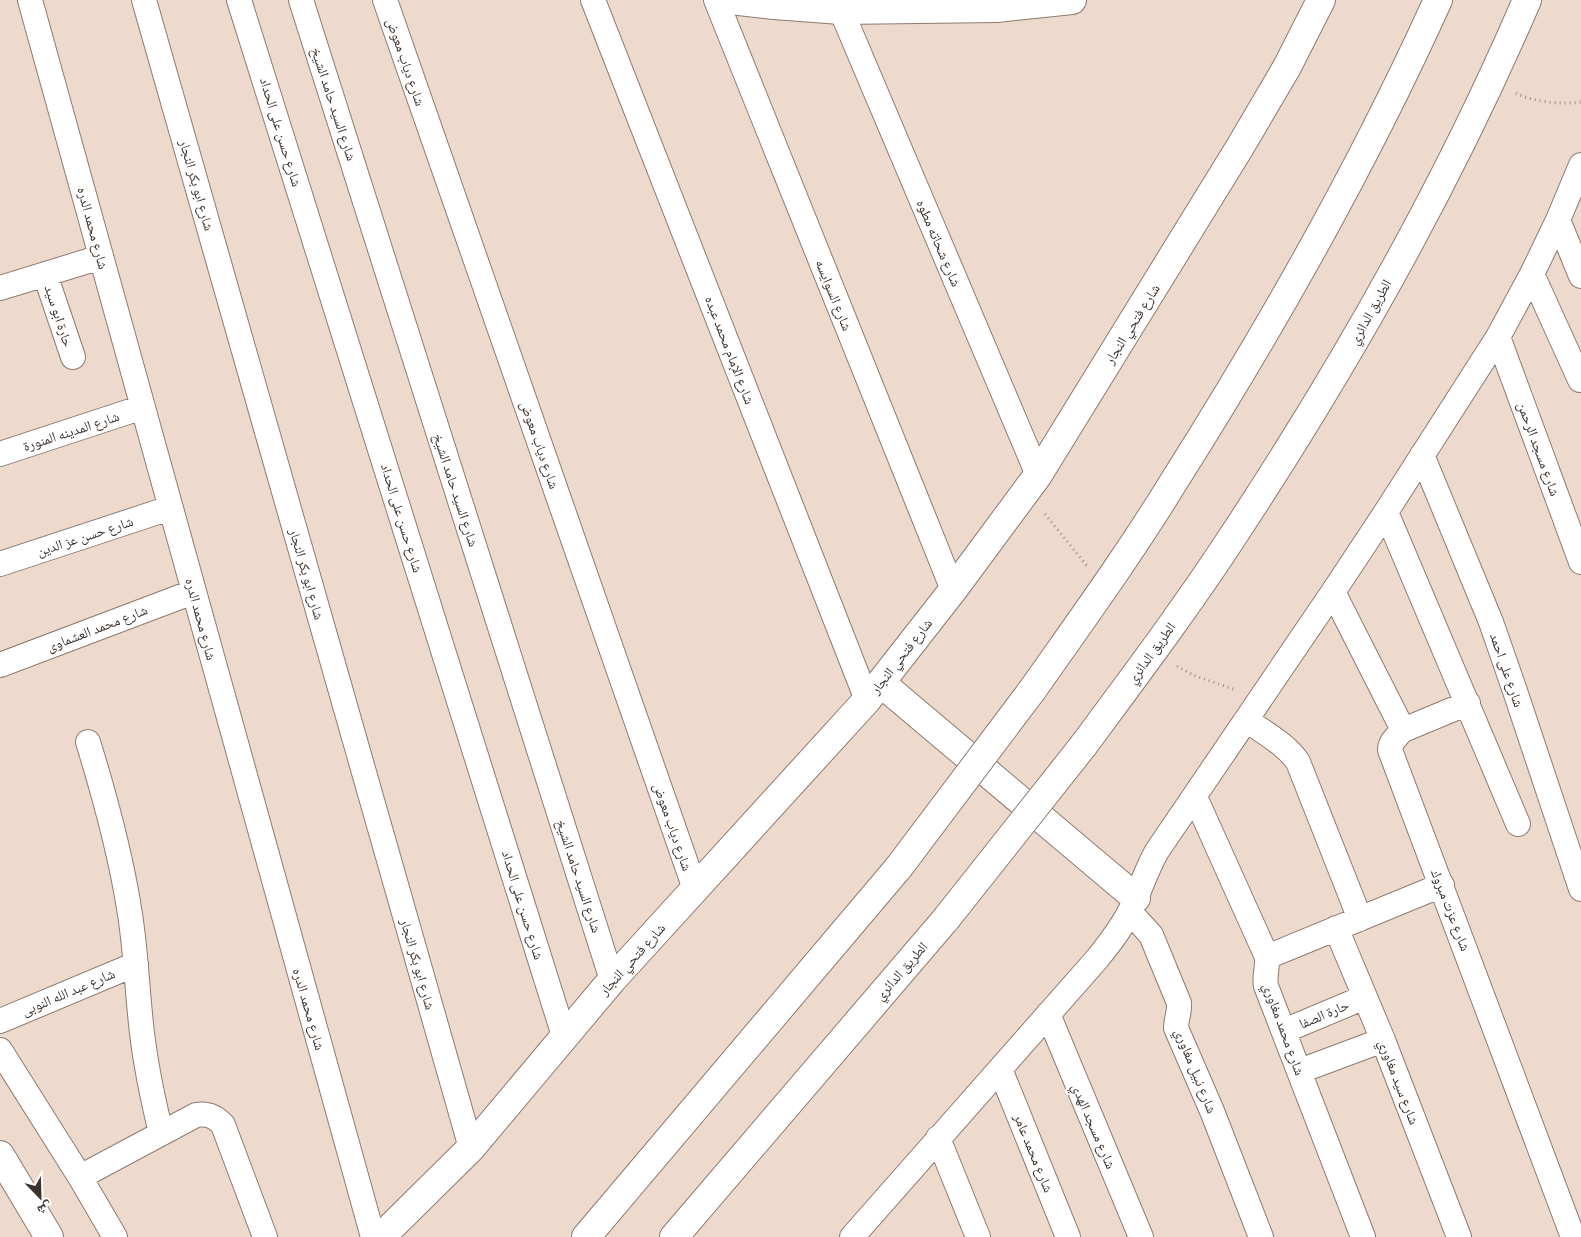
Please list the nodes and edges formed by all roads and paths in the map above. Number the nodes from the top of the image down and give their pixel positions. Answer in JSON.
{"nodes":[{"id":1,"x":30,"y":0,"type":"edge"},
{"id":2,"x":144,"y":0,"type":"edge"},
{"id":3,"x":239,"y":0,"type":"edge"},
{"id":4,"x":301,"y":0,"type":"edge"},
{"id":5,"x":385,"y":0,"type":"edge"},
{"id":6,"x":593,"y":0,"type":"edge"},
{"id":7,"x":716,"y":0,"type":"edge"},
{"id":8,"x":730,"y":0,"type":"edge"},
{"id":9,"x":1072,"y":0,"type":"edge"},
{"id":10,"x":1321,"y":0,"type":"edge"},
{"id":11,"x":1438,"y":0,"type":"edge"},
{"id":12,"x":1527,"y":0,"type":"edge"},
{"id":13,"x":773,"y":3,"type":"edge"},
{"id":14,"x":953,"y":4,"type":"edge"},
{"id":15,"x":841,"y":10,"type":"junction"},
{"id":16,"x":1490,"y":81,"type":"junction"},
{"id":17,"x":1581,"y":102,"type":"edge"},
{"id":18,"x":1581,"y":165,"type":"edge"},
{"id":19,"x":1558,"y":220,"type":"junction"},
{"id":20,"x":101,"y":257,"type":"junction"},
{"id":21,"x":45,"y":274,"type":"junction"},
{"id":22,"x":1532,"y":274,"type":"junction"},
{"id":23,"x":1581,"y":276,"type":"edge"},
{"id":24,"x":0,"y":288,"type":"edge"},
{"id":25,"x":1498,"y":336,"type":"junction"},
{"id":26,"x":72,"y":357,"type":"dead end"},
{"id":27,"x":1580,"y":380,"type":"edge"},
{"id":28,"x":143,"y":407,"type":"junction"},
{"id":29,"x":0,"y":454,"type":"edge"},
{"id":30,"x":1422,"y":455,"type":"junction"},
{"id":31,"x":1038,"y":475,"type":"junction"},
{"id":32,"x":170,"y":508,"type":"junction"},
{"id":33,"x":1040,"y":508,"type":"dead end"},
{"id":34,"x":1386,"y":512,"type":"junction"},
{"id":35,"x":1581,"y":562,"type":"edge"},
{"id":36,"x":0,"y":564,"type":"edge"},
{"id":37,"x":1104,"y":588,"type":"junction"},
{"id":38,"x":953,"y":590,"type":"junction"},
{"id":39,"x":193,"y":592,"type":"junction"},
{"id":40,"x":1333,"y":592,"type":"junction"},
{"id":41,"x":1153,"y":652,"type":"junction"},
{"id":42,"x":0,"y":665,"type":"edge"},
{"id":43,"x":874,"y":691,"type":"junction"},
{"id":44,"x":1241,"y":691,"type":"dead end"},
{"id":45,"x":1468,"y":703,"type":"junction"},
{"id":46,"x":1247,"y":720,"type":"junction"},
{"id":47,"x":1401,"y":731,"type":"junction"},
{"id":48,"x":88,"y":742,"type":"dead end"},
{"id":49,"x":1195,"y":796,"type":"junction"},
{"id":50,"x":1518,"y":824,"type":"dead end"},
{"id":51,"x":1442,"y":884,"type":"junction"},
{"id":52,"x":695,"y":889,"type":"junction"},
{"id":53,"x":1581,"y":889,"type":"edge"},
{"id":54,"x":1133,"y":905,"type":"junction"},
{"id":55,"x":1360,"y":919,"type":"junction"},
{"id":56,"x":1336,"y":928,"type":"junction"},
{"id":57,"x":1267,"y":957,"type":"junction"},
{"id":58,"x":136,"y":964,"type":"junction"},
{"id":59,"x":612,"y":980,"type":"junction"},
{"id":60,"x":1365,"y":997,"type":"junction"},
{"id":61,"x":1048,"y":1014,"type":"junction"},
{"id":62,"x":0,"y":1021,"type":"edge"},
{"id":63,"x":1284,"y":1031,"type":"junction"},
{"id":64,"x":564,"y":1036,"type":"junction"},
{"id":65,"x":1383,"y":1040,"type":"junction"},
{"id":66,"x":0,"y":1050,"type":"edge"},
{"id":67,"x":1000,"y":1069,"type":"junction"},
{"id":68,"x":1300,"y":1071,"type":"junction"},
{"id":69,"x":161,"y":1133,"type":"junction"},
{"id":70,"x":938,"y":1138,"type":"junction"},
{"id":71,"x":470,"y":1148,"type":"junction"},
{"id":72,"x":0,"y":1155,"type":"edge"},
{"id":73,"x":80,"y":1177,"type":"junction"},
{"id":74,"x":584,"y":1235,"type":"edge"},
{"id":75,"x":49,"y":1237,"type":"edge"},
{"id":76,"x":115,"y":1237,"type":"edge"},
{"id":77,"x":265,"y":1237,"type":"edge"},
{"id":78,"x":373,"y":1237,"type":"edge"},
{"id":79,"x":381,"y":1237,"type":"edge"},
{"id":80,"x":674,"y":1237,"type":"edge"},
{"id":81,"x":852,"y":1237,"type":"edge"},
{"id":82,"x":978,"y":1237,"type":"edge"},
{"id":83,"x":1068,"y":1237,"type":"edge"},
{"id":84,"x":1141,"y":1237,"type":"edge"},
{"id":85,"x":1261,"y":1237,"type":"edge"},
{"id":86,"x":1364,"y":1237,"type":"edge"},
{"id":87,"x":1460,"y":1237,"type":"edge"},
{"id":88,"x":1573,"y":1237,"type":"edge"}],
"edges":[{"from":1,"to":20,"type":"street","name":"شارع محمد الدره"},
{"from":2,"to":71,"type":"street","name":"شارع ابو بكر النجار"},
{"from":3,"to":64,"type":"street","name":"شارع حسن على الحداد"},
{"from":4,"to":59,"type":"street","name":"شارع السيد حامد الشيخ"},
{"from":5,"to":52,"type":"street","name":"شارع دياب معوض"},
{"from":6,"to":43,"type":"street","name":"شارع الإمام محمد عبده"},
{"from":7,"to":38,"type":"street","name":"شارع السوايسه"},
{"from":8,"to":13,"type":"main road"},
{"from":9,"to":14,"type":"main road"},
{"from":10,"to":31,"type":"main road","name":"شارع فتحي النجار"},
{"from":11,"to":37,"type":"main road"},
{"from":12,"to":16,"type":"main road","name":"الطريق الدائري"},
{"from":13,"to":15,"type":"main road"},
{"from":14,"to":15,"type":"main road"},
{"from":15,"to":31,"type":"street","name":"شارع شحاته مطوه"},
{"from":16,"to":17,"type":"path"},
{"from":16,"to":41,"type":"main road","name":"الطريق الدائري"},
{"from":18,"to":19,"type":"street"},
{"from":19,"to":22,"type":"street"},
{"from":19,"to":23,"type":"street"},
{"from":20,"to":21,"type":"street"},
{"from":20,"to":28,"type":"street","name":"شارع محمد الدره"},
{"from":21,"to":24,"type":"street"},
{"from":21,"to":26,"type":"street","name":"حارة ابو سيد"},
{"from":22,"to":25,"type":"street"},
{"from":22,"to":27,"type":"street"},
{"from":25,"to":30,"type":"street"},
{"from":25,"to":35,"type":"street","name":"شارع مسجد الرحمن"},
{"from":28,"to":29,"type":"street","name":"شارع المدينه المنورة"},
{"from":28,"to":32,"type":"street","name":"شارع محمد الدره"},
{"from":30,"to":34,"type":"street"},
{"from":30,"to":53,"type":"street","name":"شارع على احمد"},
{"from":31,"to":38,"type":"main road","name":"شارع فتحي النجار"},
{"from":32,"to":36,"type":"street","name":"شارع حسن عز الدين"},
{"from":32,"to":39,"type":"street","name":"شارع محمد الدره"},
{"from":33,"to":37,"type":"path"},
{"from":34,"to":40,"type":"street"},
{"from":34,"to":45,"type":"street"},
{"from":37,"to":74,"type":"main road","bridge":true},
{"from":38,"to":43,"type":"main road","name":"شارع فتحي النجار"},
{"from":39,"to":42,"type":"street","name":"شارع محمد العشماوى"},
{"from":39,"to":78,"type":"street","name":"شارع محمد الدره"},
{"from":40,"to":46,"type":"street"},
{"from":40,"to":47,"type":"street"},
{"from":41,"to":44,"type":"path"},
{"from":41,"to":80,"type":"main road","name":"الطريق الدائري","bridge":true},
{"from":43,"to":52,"type":"main road","name":"شارع فتحي النجار"},
{"from":43,"to":54,"type":"main road"},
{"from":45,"to":47,"type":"street"},
{"from":45,"to":50,"type":"street"},
{"from":46,"to":49,"type":"street"},
{"from":46,"to":55,"type":"street"},
{"from":47,"to":51,"type":"street","name":"شارع عزت مبروك"},
{"from":48,"to":58,"type":"street"},
{"from":49,"to":54,"type":"street"},
{"from":49,"to":57,"type":"street","name":"شارع محمد مغاوري"},
{"from":51,"to":55,"type":"street"},
{"from":51,"to":88,"type":"street","name":"شارع عزت مبروك"},
{"from":52,"to":59,"type":"main road","name":"شارع فتحي النجار"},
{"from":54,"to":61,"type":"street"},
{"from":54,"to":85,"type":"street","name":"شارع نبيل مغاوري"},
{"from":55,"to":56,"type":"street"},
{"from":56,"to":57,"type":"street"},
{"from":56,"to":60,"type":"street","name":"شارع سيد مغاوري"},
{"from":57,"to":63,"type":"street","name":"شارع محمد مغاوري"},
{"from":58,"to":62,"type":"street","name":"شارع عبد الله النوبى"},
{"from":58,"to":69,"type":"street"},
{"from":59,"to":64,"type":"main road","name":"شارع فتحي النجار"},
{"from":60,"to":63,"type":"street","name":"حارة الصفا"},
{"from":60,"to":65,"type":"street","name":"شارع سيد مغاوري"},
{"from":61,"to":67,"type":"street"},
{"from":61,"to":84,"type":"street","name":"شارع مسجد الهدي"},
{"from":63,"to":68,"type":"street","name":"شارع محمد مغاوري"},
{"from":64,"to":71,"type":"main road","name":"شارع فتحي النجار"},
{"from":65,"to":68,"type":"street"},
{"from":65,"to":87,"type":"street","name":"شارع سيد مغاوري"},
{"from":66,"to":73,"type":"street"},
{"from":67,"to":70,"type":"street"},
{"from":67,"to":83,"type":"street","name":"شارع محمد عامر"},
{"from":68,"to":86,"type":"street","name":"شارع محمد مغاوري"},
{"from":69,"to":73,"type":"street"},
{"from":69,"to":77,"type":"street"},
{"from":70,"to":81,"type":"street"},
{"from":70,"to":82,"type":"street"},
{"from":71,"to":79,"type":"main road","name":"شارع فتحي النجار"},
{"from":72,"to":75,"type":"main road"},
{"from":73,"to":76,"type":"street"}]}
